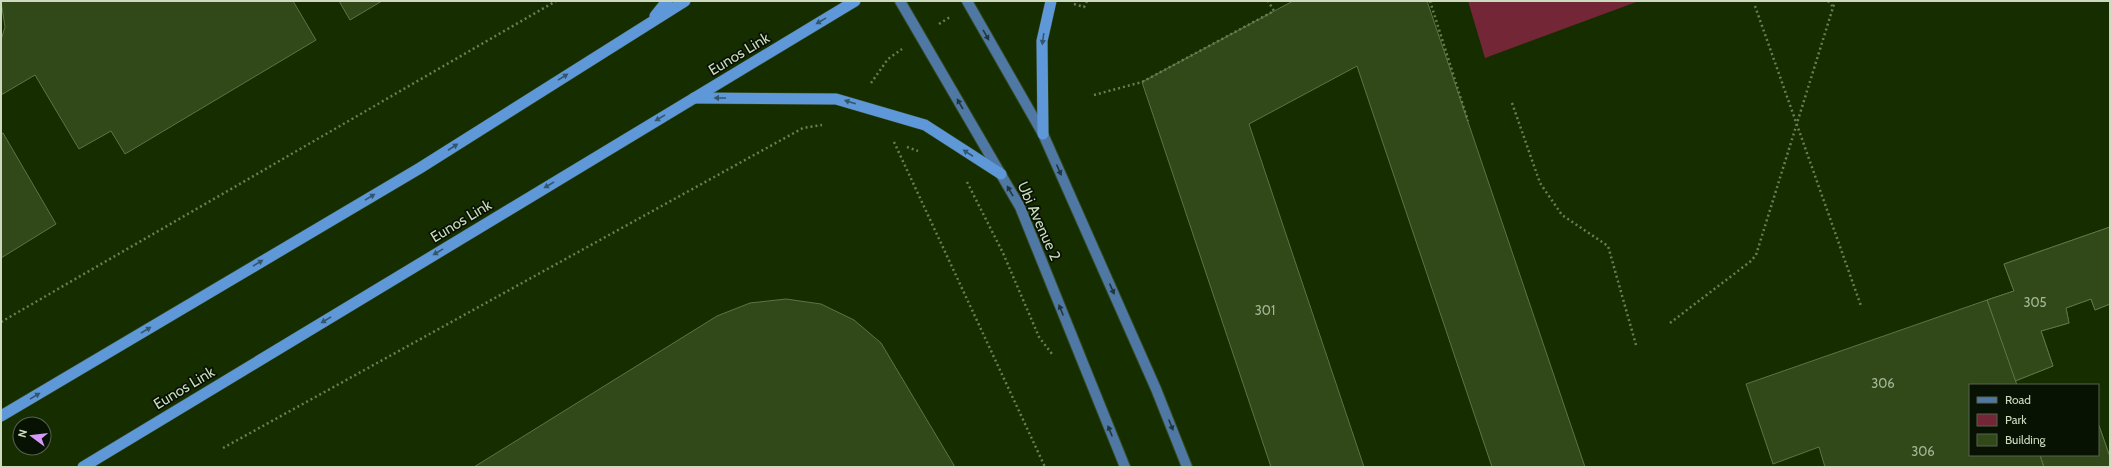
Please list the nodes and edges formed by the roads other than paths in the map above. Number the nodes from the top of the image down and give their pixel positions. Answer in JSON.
{"nodes":[{"id":1,"x":667,"y":1,"type":"edge"},
{"id":2,"x":685,"y":1,"type":"edge"},
{"id":3,"x":855,"y":1,"type":"edge"},
{"id":4,"x":900,"y":1,"type":"edge"},
{"id":5,"x":967,"y":1,"type":"edge"},
{"id":6,"x":1051,"y":1,"type":"edge"},
{"id":7,"x":651,"y":22,"type":"junction"},
{"id":8,"x":694,"y":98,"type":"junction"},
{"id":9,"x":1044,"y":134,"type":"junction"},
{"id":10,"x":1001,"y":174,"type":"junction"},
{"id":11,"x":1,"y":416,"type":"edge"},
{"id":12,"x":83,"y":467,"type":"edge"},
{"id":13,"x":1125,"y":467,"type":"edge"},
{"id":14,"x":1187,"y":467,"type":"edge"}],
"edges":[{"from":1,"to":7,"type":"highway"},
{"from":2,"to":7,"type":"highway"},
{"from":3,"to":8,"type":"highway","name":"Eunos Link","one_way":true},
{"from":10,"to":4,"type":"main road","name":"Ubi Avenue 2","one_way":true},
{"from":5,"to":9,"type":"main road","one_way":true},
{"from":6,"to":9,"type":"highway","one_way":true},
{"from":11,"to":7,"type":"highway","one_way":true},
{"from":10,"to":8,"type":"highway","one_way":true},
{"from":8,"to":12,"type":"highway","name":"Eunos Link","one_way":true},
{"from":9,"to":14,"type":"main road","one_way":true},
{"from":13,"to":10,"type":"main road","name":"Ubi Avenue 2","one_way":true}]}
